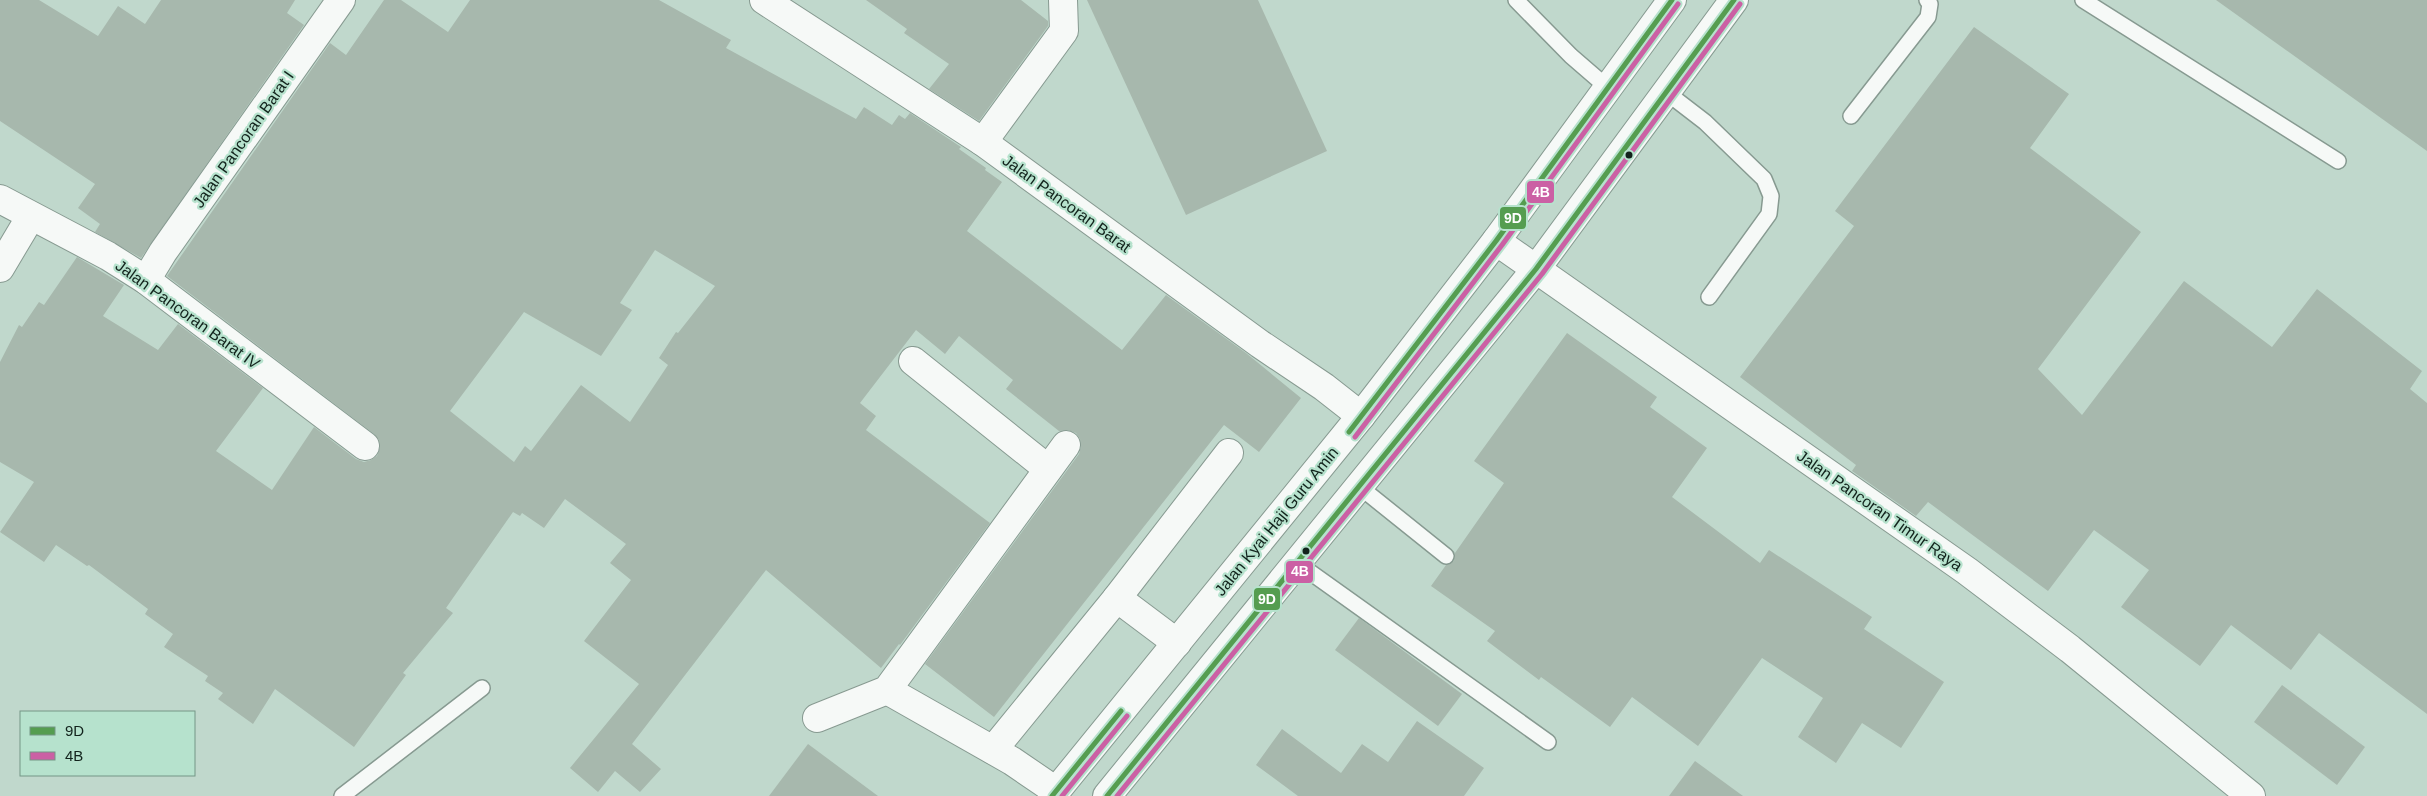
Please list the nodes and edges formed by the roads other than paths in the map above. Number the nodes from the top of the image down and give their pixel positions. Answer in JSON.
{"nodes":[{"id":1,"x":341,"y":0,"type":"edge"},
{"id":2,"x":764,"y":0,"type":"edge"},
{"id":3,"x":1063,"y":0,"type":"edge"},
{"id":4,"x":1516,"y":0,"type":"edge"},
{"id":5,"x":1672,"y":0,"type":"edge"},
{"id":6,"x":1734,"y":0,"type":"edge"},
{"id":7,"x":1927,"y":0,"type":"edge"},
{"id":8,"x":2083,"y":0,"type":"edge"},
{"id":9,"x":1601,"y":82,"type":"junction"},
{"id":10,"x":1666,"y":92,"type":"junction"},
{"id":11,"x":1850,"y":116,"type":"dead end"},
{"id":12,"x":983,"y":142,"type":"junction"},
{"id":13,"x":2338,"y":161,"type":"dead end"},
{"id":14,"x":0,"y":199,"type":"edge"},
{"id":15,"x":31,"y":216,"type":"junction"},
{"id":16,"x":1496,"y":241,"type":"junction"},
{"id":17,"x":0,"y":268,"type":"edge"},
{"id":18,"x":1536,"y":269,"type":"junction"},
{"id":19,"x":146,"y":280,"type":"junction"},
{"id":20,"x":1709,"y":297,"type":"dead end"},
{"id":21,"x":913,"y":361,"type":"dead end"},
{"id":22,"x":1343,"y":402,"type":"junction"},
{"id":23,"x":1066,"y":445,"type":"dead end"},
{"id":24,"x":365,"y":446,"type":"dead end"},
{"id":25,"x":1229,"y":452,"type":"dead end"},
{"id":26,"x":1048,"y":469,"type":"junction"},
{"id":27,"x":1360,"y":487,"type":"junction"},
{"id":28,"x":1446,"y":556,"type":"dead end"},
{"id":29,"x":1296,"y":562,"type":"junction"},
{"id":30,"x":1124,"y":604,"type":"junction"},
{"id":31,"x":1168,"y":637,"type":"junction"},
{"id":32,"x":482,"y":688,"type":"dead end"},
{"id":33,"x":888,"y":690,"type":"junction"},
{"id":34,"x":817,"y":718,"type":"dead end"},
{"id":35,"x":1548,"y":742,"type":"dead end"},
{"id":36,"x":1002,"y":756,"type":"junction"},
{"id":37,"x":1054,"y":791,"type":"edge"},
{"id":38,"x":342,"y":796,"type":"edge"},
{"id":39,"x":1107,"y":796,"type":"edge"},
{"id":40,"x":2251,"y":796,"type":"edge"}],
"edges":[{"from":1,"to":19,"type":"street","name":"Jalan Pancoran Barat I"},
{"from":2,"to":12,"type":"street","name":"Jalan Pancoran Barat"},
{"from":3,"to":12,"type":"street"},
{"from":4,"to":9,"type":"lane"},
{"from":5,"to":9,"type":"street","name":"Jalan Kyai Haji Guru Amin"},
{"from":6,"to":10,"type":"street"},
{"from":7,"to":11,"type":"lane"},
{"from":8,"to":13,"type":"lane"},
{"from":9,"to":16,"type":"street","name":"Jalan Kyai Haji Guru Amin"},
{"from":10,"to":18,"type":"street"},
{"from":10,"to":20,"type":"lane"},
{"from":12,"to":22,"type":"street","name":"Jalan Pancoran Barat"},
{"from":14,"to":15,"type":"street","name":"Jalan Pancoran Barat IV"},
{"from":15,"to":17,"type":"street"},
{"from":15,"to":19,"type":"street","name":"Jalan Pancoran Barat IV"},
{"from":16,"to":18,"type":"street","name":"Jalan Pancoran Timur Raya"},
{"from":16,"to":22,"type":"street","name":"Jalan Kyai Haji Guru Amin"},
{"from":18,"to":27,"type":"street"},
{"from":18,"to":40,"type":"street","name":"Jalan Pancoran Timur Raya"},
{"from":19,"to":24,"type":"street","name":"Jalan Pancoran Barat IV"},
{"from":21,"to":26,"type":"street"},
{"from":22,"to":31,"type":"street","name":"Jalan Kyai Haji Guru Amin"},
{"from":23,"to":26,"type":"street"},
{"from":25,"to":30,"type":"street"},
{"from":26,"to":33,"type":"street"},
{"from":27,"to":28,"type":"lane"},
{"from":27,"to":29,"type":"street"},
{"from":29,"to":35,"type":"lane"},
{"from":29,"to":39,"type":"street"},
{"from":30,"to":31,"type":"street"},
{"from":30,"to":36,"type":"street"},
{"from":31,"to":37,"type":"street","name":"Jalan Kyai Haji Guru Amin"},
{"from":32,"to":38,"type":"lane"},
{"from":33,"to":34,"type":"street"},
{"from":33,"to":36,"type":"street"},
{"from":36,"to":37,"type":"street"}]}
